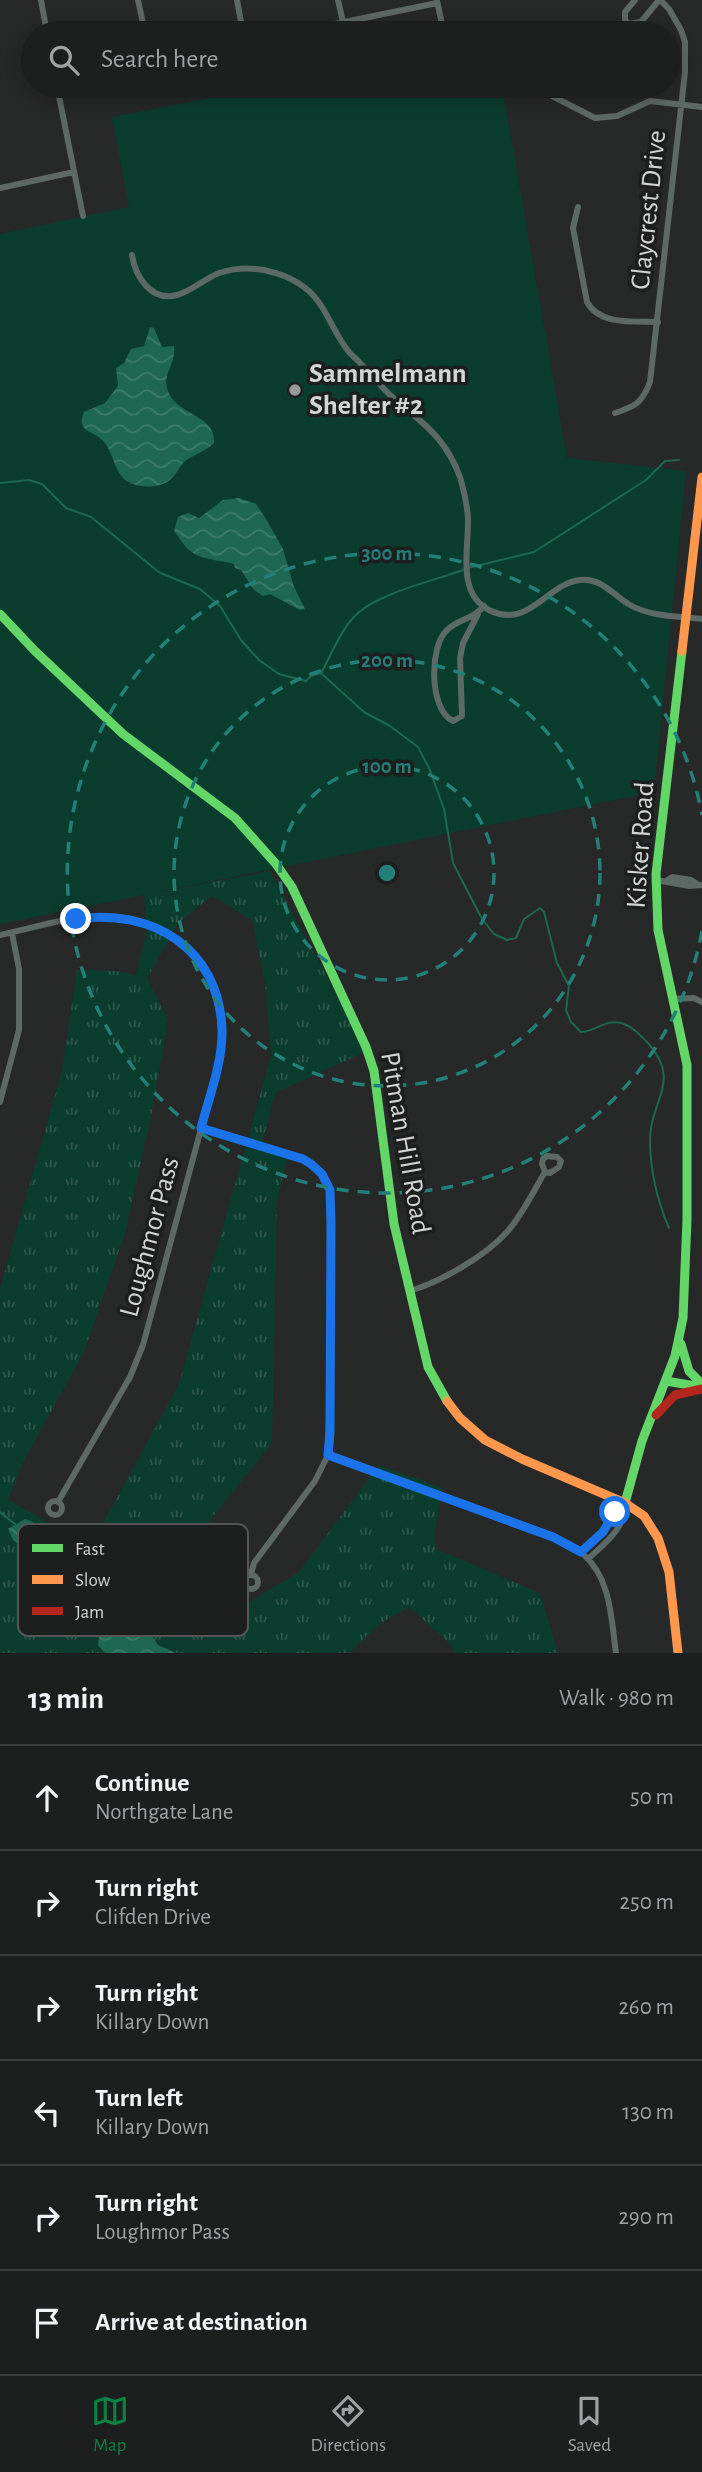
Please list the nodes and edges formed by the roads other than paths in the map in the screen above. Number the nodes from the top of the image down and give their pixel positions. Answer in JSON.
{"nodes":[{"id":1,"x":41,"y":0,"type":"edge"},
{"id":2,"x":138,"y":0,"type":"edge"},
{"id":3,"x":237,"y":0,"type":"edge"},
{"id":4,"x":338,"y":0,"type":"edge"},
{"id":5,"x":635,"y":0,"type":"edge"},
{"id":6,"x":659,"y":0,"type":"edge"},
{"id":7,"x":437,"y":1,"type":"edge"},
{"id":8,"x":45,"y":21,"type":"edge"},
{"id":9,"x":142,"y":21,"type":"edge"},
{"id":10,"x":241,"y":21,"type":"edge"},
{"id":11,"x":343,"y":21,"type":"edge"},
{"id":12,"x":347,"y":21,"type":"edge"},
{"id":13,"x":441,"y":21,"type":"edge"},
{"id":14,"x":626,"y":21,"type":"edge"},
{"id":15,"x":642,"y":21,"type":"edge"},
{"id":16,"x":676,"y":21,"type":"edge"},
{"id":17,"x":681,"y":30,"type":"edge"},
{"id":18,"x":59,"y":98,"type":"edge"},
{"id":19,"x":556,"y":98,"type":"edge"},
{"id":20,"x":681,"y":104,"type":"junction"},
{"id":21,"x":702,"y":107,"type":"edge"},
{"id":22,"x":74,"y":172,"type":"junction"},
{"id":23,"x":0,"y":188,"type":"edge"},
{"id":24,"x":578,"y":207,"type":"dead end"},
{"id":25,"x":83,"y":216,"type":"dead end"},
{"id":26,"x":132,"y":254,"type":"dead end"},
{"id":27,"x":658,"y":322,"type":"junction"},
{"id":28,"x":615,"y":413,"type":"dead end"},
{"id":29,"x":702,"y":477,"type":"edge"},
{"id":30,"x":484,"y":607,"type":"junction"},
{"id":31,"x":0,"y":614,"type":"edge"},
{"id":32,"x":478,"y":614,"type":"junction"},
{"id":33,"x":686,"y":617,"type":"junction"},
{"id":34,"x":702,"y":619,"type":"edge"},
{"id":35,"x":661,"y":880,"type":"junction"},
{"id":36,"x":700,"y":885,"type":"edge"},
{"id":37,"x":12,"y":933,"type":"junction"},
{"id":38,"x":0,"y":935,"type":"edge"},
{"id":39,"x":674,"y":999,"type":"junction"},
{"id":40,"x":702,"y":1002,"type":"edge"},
{"id":41,"x":0,"y":1102,"type":"edge"},
{"id":42,"x":201,"y":1128,"type":"junction"},
{"id":43,"x":545,"y":1172,"type":"dead end"},
{"id":44,"x":410,"y":1291,"type":"junction"},
{"id":45,"x":681,"y":1332,"type":"junction"},
{"id":46,"x":666,"y":1381,"type":"junction"},
{"id":47,"x":702,"y":1387,"type":"edge"},
{"id":48,"x":645,"y":1431,"type":"junction"},
{"id":49,"x":328,"y":1455,"type":"junction"},
{"id":50,"x":58,"y":1502,"type":"dead end"},
{"id":51,"x":625,"y":1503,"type":"junction"},
{"id":52,"x":607,"y":1526,"type":"junction"},
{"id":53,"x":615,"y":1532,"type":"junction"},
{"id":54,"x":581,"y":1552,"type":"junction"},
{"id":55,"x":588,"y":1559,"type":"junction"},
{"id":56,"x":251,"y":1574,"type":"dead end"},
{"id":57,"x":616,"y":1653,"type":"edge"},
{"id":58,"x":678,"y":1653,"type":"edge"}],
"edges":[{"from":1,"to":8,"type":"street"},
{"from":2,"to":9,"type":"street"},
{"from":3,"to":10,"type":"street"},
{"from":4,"to":11,"type":"street"},
{"from":5,"to":14,"type":"street","name":"Claycrest Drive"},
{"from":6,"to":15,"type":"street","name":"Claycrest Drive"},
{"from":6,"to":16,"type":"street","name":"Claycrest Drive"},
{"from":7,"to":12,"type":"street"},
{"from":7,"to":13,"type":"street"},
{"from":17,"to":20,"type":"street","name":"Claycrest Drive"},
{"from":18,"to":22,"type":"street"},
{"from":19,"to":20,"type":"street"},
{"from":20,"to":21,"type":"street"},
{"from":20,"to":27,"type":"street","name":"Claycrest Drive"},
{"from":22,"to":23,"type":"street"},
{"from":22,"to":25,"type":"street"},
{"from":24,"to":27,"type":"street"},
{"from":26,"to":30,"type":"street"},
{"from":27,"to":28,"type":"street","name":"Claycrest Drive"},
{"from":29,"to":33,"type":"main road","name":"Kisker Road"},
{"from":30,"to":32,"type":"street"},
{"from":30,"to":33,"type":"street"},
{"from":31,"to":44,"type":"main road","name":"Pitman Hill Road"},
{"from":32,"to":32,"type":"street"},
{"from":33,"to":34,"type":"street"},
{"from":33,"to":35,"type":"main road","name":"Kisker Road"},
{"from":35,"to":36,"type":"street"},
{"from":35,"to":39,"type":"main road","name":"Kisker Road"},
{"from":37,"to":38,"type":"street","name":"Loughmor Pass"},
{"from":37,"to":41,"type":"street"},
{"from":37,"to":42,"type":"street","name":"Loughmor Pass"},
{"from":39,"to":40,"type":"street"},
{"from":39,"to":45,"type":"main road","name":"Kisker Road"},
{"from":42,"to":49,"type":"street"},
{"from":42,"to":50,"type":"street","name":"Loughmor Pass"},
{"from":43,"to":44,"type":"street"},
{"from":44,"to":51,"type":"main road","name":"Pitman Hill Road"},
{"from":45,"to":46,"type":"main road","name":"Kisker Road"},
{"from":45,"to":47,"type":"main road"},
{"from":46,"to":47,"type":"main road"},
{"from":46,"to":48,"type":"main road","name":"Kisker Road"},
{"from":47,"to":48,"type":"main road"},
{"from":48,"to":51,"type":"main road"},
{"from":49,"to":54,"type":"street"},
{"from":49,"to":56,"type":"street"},
{"from":51,"to":52,"type":"street"},
{"from":51,"to":53,"type":"street"},
{"from":51,"to":58,"type":"main road","name":"Pitman Hill Road"},
{"from":52,"to":53,"type":"street"},
{"from":52,"to":54,"type":"street"},
{"from":53,"to":55,"type":"street"},
{"from":54,"to":55,"type":"street"},
{"from":55,"to":57,"type":"street"}]}
